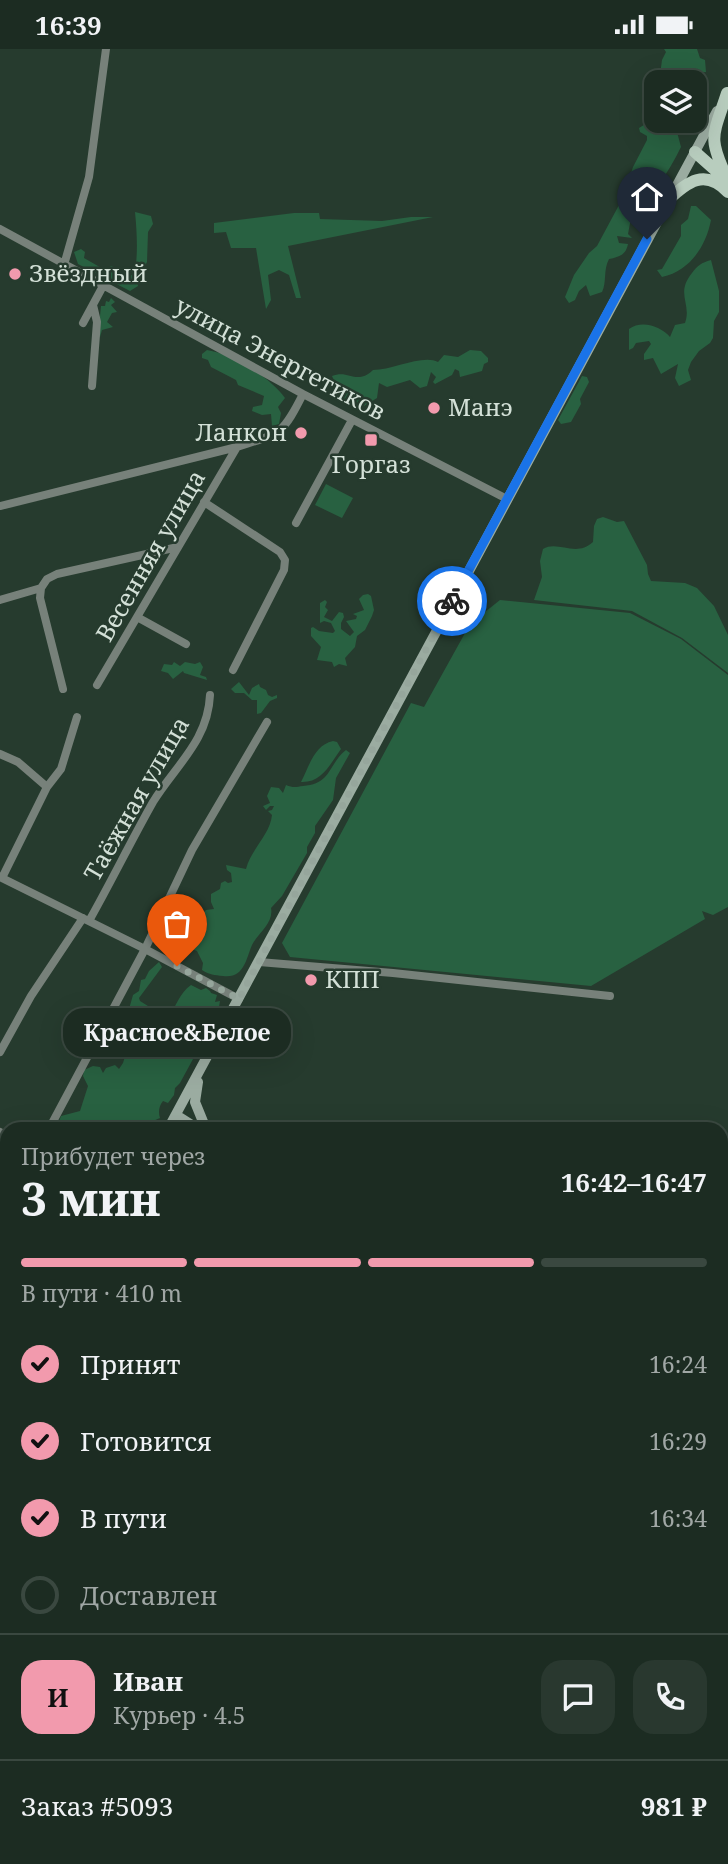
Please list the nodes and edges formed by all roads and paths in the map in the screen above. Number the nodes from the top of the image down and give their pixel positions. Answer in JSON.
{"nodes":[{"id":1,"x":106,"y":49,"type":"edge"},
{"id":2,"x":727,"y":91,"type":"edge"},
{"id":3,"x":695,"y":152,"type":"junction"},
{"id":4,"x":728,"y":182,"type":"edge"},
{"id":5,"x":728,"y":192,"type":"edge"},
{"id":6,"x":668,"y":200,"type":"junction"},
{"id":7,"x":0,"y":229,"type":"edge"},
{"id":8,"x":64,"y":265,"type":"junction"},
{"id":9,"x":103,"y":286,"type":"junction"},
{"id":10,"x":93,"y":305,"type":"junction"},
{"id":11,"x":83,"y":323,"type":"dead end"},
{"id":12,"x":92,"y":386,"type":"dead end"},
{"id":13,"x":303,"y":394,"type":"junction"},
{"id":14,"x":352,"y":420,"type":"junction"},
{"id":15,"x":237,"y":447,"type":"junction"},
{"id":16,"x":507,"y":499,"type":"junction"},
{"id":17,"x":204,"y":502,"type":"junction"},
{"id":18,"x":2,"y":504,"type":"edge"},
{"id":19,"x":296,"y":523,"type":"dead end"},
{"id":20,"x":178,"y":547,"type":"junction"},
{"id":21,"x":41,"y":587,"type":"junction"},
{"id":22,"x":0,"y":600,"type":"edge"},
{"id":23,"x":137,"y":617,"type":"junction"},
{"id":24,"x":186,"y":644,"type":"dead end"},
{"id":25,"x":233,"y":670,"type":"dead end"},
{"id":26,"x":97,"y":685,"type":"dead end"},
{"id":27,"x":63,"y":689,"type":"dead end"},
{"id":28,"x":210,"y":695,"type":"dead end"},
{"id":29,"x":78,"y":717,"type":"dead end"},
{"id":30,"x":267,"y":722,"type":"dead end"},
{"id":31,"x":0,"y":754,"type":"edge"},
{"id":32,"x":47,"y":787,"type":"junction"},
{"id":33,"x":1,"y":878,"type":"edge"},
{"id":34,"x":86,"y":920,"type":"junction"},
{"id":35,"x":145,"y":949,"type":"junction"},
{"id":36,"x":259,"y":962,"type":"junction"},
{"id":37,"x":610,"y":996,"type":"dead end"},
{"id":38,"x":239,"y":999,"type":"junction"},
{"id":39,"x":0,"y":1052,"type":"edge"},
{"id":40,"x":201,"y":1069,"type":"junction"},
{"id":41,"x":176,"y":1115,"type":"junction"},
{"id":42,"x":53,"y":1122,"type":"edge"},
{"id":43,"x":172,"y":1122,"type":"edge"},
{"id":44,"x":187,"y":1122,"type":"edge"},
{"id":45,"x":203,"y":1122,"type":"edge"}],
"edges":[{"from":1,"to":8,"type":"street"},
{"from":2,"to":3,"type":"main road"},
{"from":2,"to":4,"type":"main road"},
{"from":3,"to":4,"type":"main road"},
{"from":3,"to":6,"type":"main road"},
{"from":5,"to":6,"type":"main road"},
{"from":6,"to":16,"type":"main road"},
{"from":7,"to":8,"type":"street","name":"улица Энергетиков"},
{"from":8,"to":9,"type":"street","name":"улица Энергетиков"},
{"from":9,"to":10,"type":"street"},
{"from":9,"to":13,"type":"street","name":"улица Энергетиков"},
{"from":10,"to":11,"type":"street"},
{"from":10,"to":12,"type":"street"},
{"from":13,"to":14,"type":"street","name":"улица Энергетиков"},
{"from":13,"to":15,"type":"street"},
{"from":14,"to":16,"type":"street","name":"улица Энергетиков"},
{"from":14,"to":19,"type":"street"},
{"from":15,"to":17,"type":"street","name":"Весенняя улица"},
{"from":15,"to":18,"type":"street"},
{"from":16,"to":36,"type":"main road"},
{"from":17,"to":20,"type":"street","name":"Весенняя улица"},
{"from":17,"to":25,"type":"street"},
{"from":20,"to":21,"type":"street"},
{"from":20,"to":23,"type":"street","name":"Весенняя улица"},
{"from":21,"to":22,"type":"street"},
{"from":21,"to":27,"type":"street"},
{"from":23,"to":24,"type":"street"},
{"from":23,"to":26,"type":"street","name":"Весенняя улица"},
{"from":28,"to":34,"type":"street","name":"Таёжная улица"},
{"from":29,"to":32,"type":"street"},
{"from":30,"to":35,"type":"street"},
{"from":31,"to":32,"type":"street"},
{"from":32,"to":33,"type":"street"},
{"from":33,"to":34,"type":"street"},
{"from":34,"to":35,"type":"street"},
{"from":34,"to":39,"type":"street","name":"Таёжная улица"},
{"from":35,"to":38,"type":"street"},
{"from":35,"to":42,"type":"street"},
{"from":36,"to":37,"type":"street"},
{"from":36,"to":38,"type":"main road"},
{"from":38,"to":40,"type":"main road"},
{"from":40,"to":41,"type":"main road"},
{"from":40,"to":45,"type":"main road"},
{"from":41,"to":43,"type":"main road"},
{"from":41,"to":44,"type":"main road"}]}
